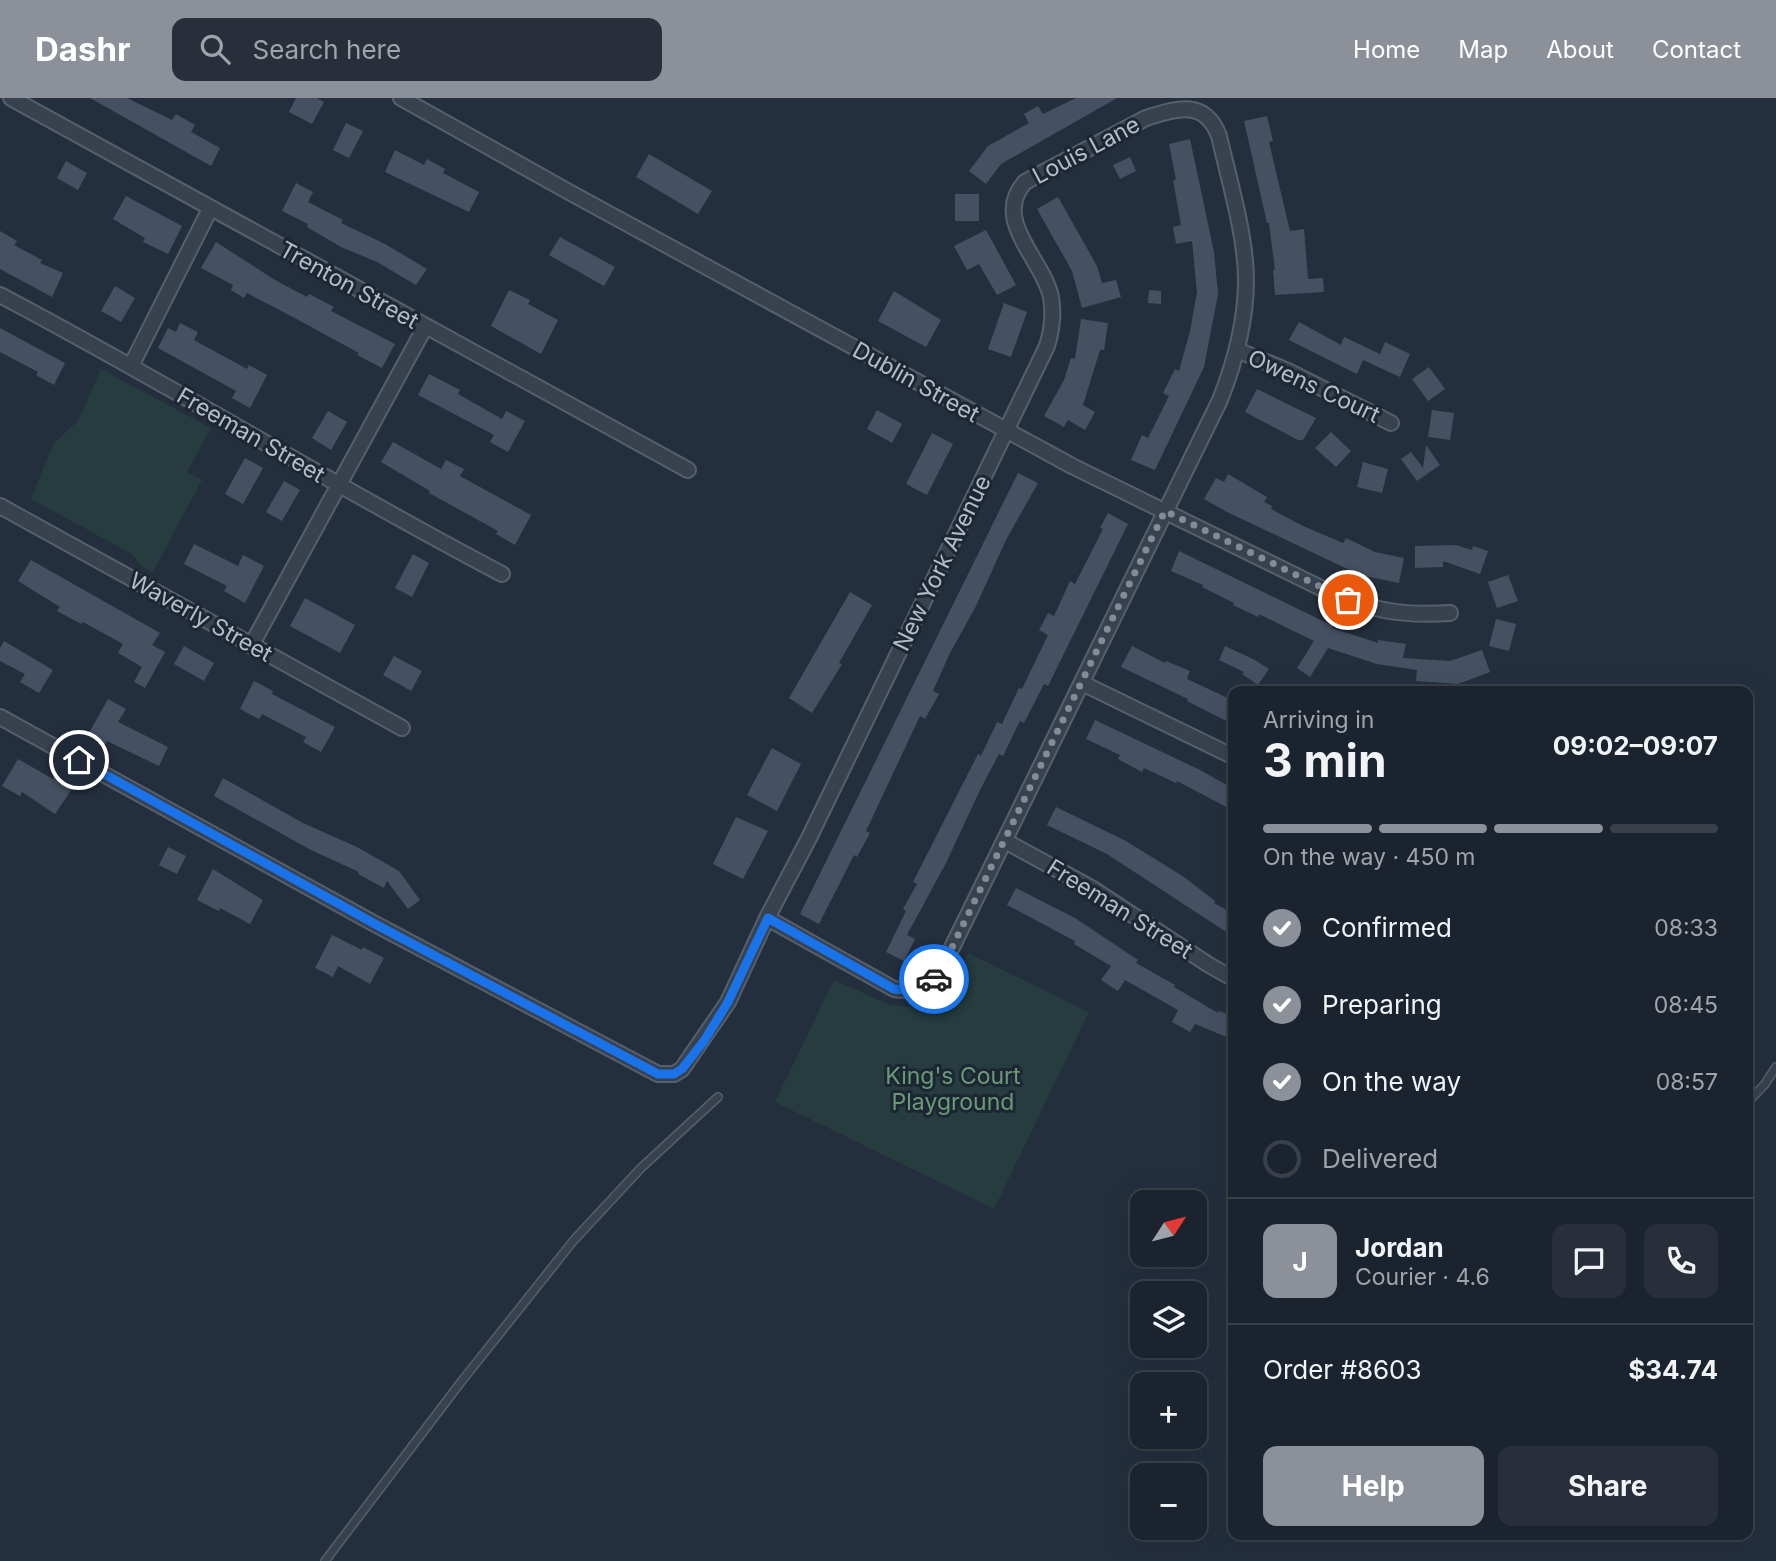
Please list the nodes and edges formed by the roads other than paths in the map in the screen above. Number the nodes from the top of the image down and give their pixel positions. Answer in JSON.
{"nodes":[{"id":1,"x":11,"y":98,"type":"edge"},
{"id":2,"x":401,"y":98,"type":"edge"},
{"id":3,"x":1013,"y":201,"type":"joint"},
{"id":4,"x":210,"y":209,"type":"junction"},
{"id":5,"x":0,"y":295,"type":"edge"},
{"id":6,"x":425,"y":327,"type":"junction"},
{"id":7,"x":1237,"y":350,"type":"junction"},
{"id":8,"x":131,"y":366,"type":"junction"},
{"id":9,"x":1391,"y":423,"type":"dead end"},
{"id":10,"x":1007,"y":431,"type":"junction"},
{"id":11,"x":688,"y":470,"type":"dead end"},
{"id":12,"x":338,"y":486,"type":"junction"},
{"id":13,"x":0,"y":506,"type":"edge"},
{"id":14,"x":1165,"y":511,"type":"junction"},
{"id":15,"x":502,"y":574,"type":"dead end"},
{"id":16,"x":1450,"y":613,"type":"dead end"},
{"id":17,"x":251,"y":646,"type":"junction"},
{"id":18,"x":1082,"y":683,"type":"junction"},
{"id":19,"x":0,"y":717,"type":"edge"},
{"id":20,"x":402,"y":728,"type":"dead end"},
{"id":21,"x":1228,"y":754,"type":"edge"},
{"id":22,"x":1005,"y":841,"type":"junction"},
{"id":23,"x":768,"y":918,"type":"junction"},
{"id":24,"x":1228,"y":976,"type":"edge"},
{"id":25,"x":1776,"y":1067,"type":"edge"},
{"id":26,"x":718,"y":1097,"type":"dead end"},
{"id":27,"x":1753,"y":1097,"type":"edge"},
{"id":28,"x":325,"y":1561,"type":"edge"}],
"edges":[{"from":1,"to":4,"type":"street","name":"Trenton Street"},
{"from":2,"to":10,"type":"street","name":"Dublin Street"},
{"from":3,"to":7,"type":"street","name":"Louis Lane"},
{"from":3,"to":10,"type":"street","name":"New York Avenue"},
{"from":4,"to":6,"type":"street","name":"Trenton Street"},
{"from":4,"to":8,"type":"street"},
{"from":5,"to":8,"type":"street","name":"Freeman Street"},
{"from":6,"to":11,"type":"street","name":"Trenton Street"},
{"from":6,"to":12,"type":"street"},
{"from":7,"to":9,"type":"street","name":"Owens Court"},
{"from":7,"to":14,"type":"street","name":"Louis Lane"},
{"from":8,"to":12,"type":"street","name":"Freeman Street"},
{"from":10,"to":14,"type":"street","name":"Dublin Street"},
{"from":10,"to":23,"type":"street","name":"New York Avenue"},
{"from":12,"to":15,"type":"street","name":"Freeman Street"},
{"from":12,"to":17,"type":"street"},
{"from":13,"to":17,"type":"street","name":"Waverly Street"},
{"from":14,"to":16,"type":"street","name":"Dublin Street"},
{"from":14,"to":18,"type":"street","name":"Louis Lane"},
{"from":17,"to":20,"type":"street","name":"Waverly Street"},
{"from":18,"to":21,"type":"street"},
{"from":18,"to":22,"type":"street","name":"Louis Lane"},
{"from":19,"to":23,"type":"street","name":"New York Avenue"},
{"from":22,"to":23,"type":"street","name":"Louis Lane"},
{"from":22,"to":24,"type":"street","name":"Freeman Street"},
{"from":25,"to":27,"type":"lane"},
{"from":26,"to":28,"type":"lane"}]}
